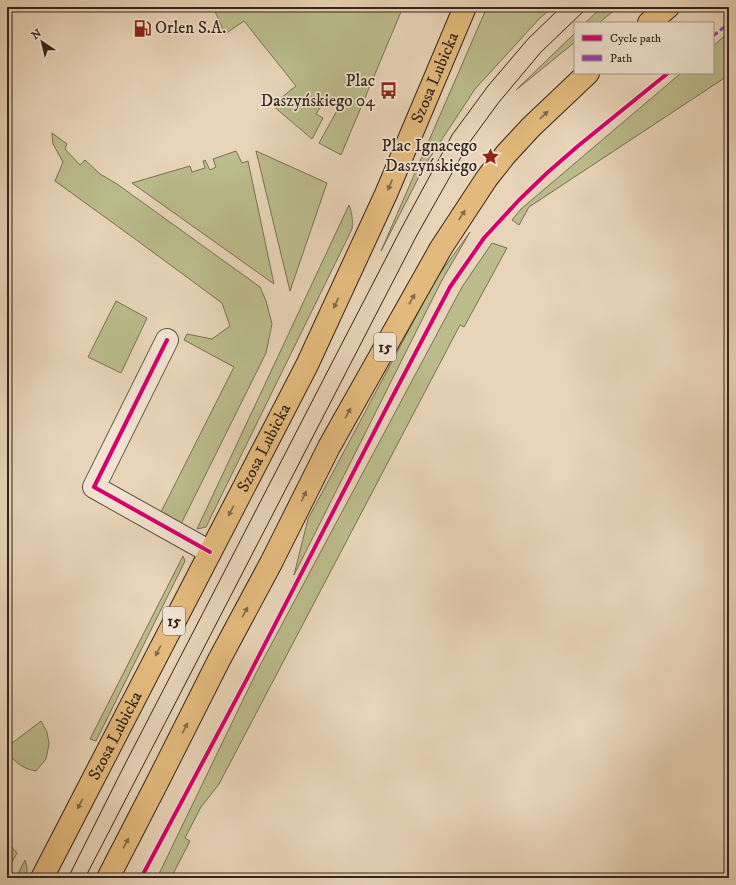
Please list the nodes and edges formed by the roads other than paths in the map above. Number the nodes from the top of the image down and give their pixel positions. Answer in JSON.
{"nodes":[{"id":1,"x":465,"y":7,"type":"edge"},
{"id":2,"x":668,"y":7,"type":"edge"},
{"id":3,"x":650,"y":22,"type":"edge"},
{"id":4,"x":587,"y":74,"type":"edge"},
{"id":5,"x":167,"y":340,"type":"dead end"},
{"id":6,"x":210,"y":552,"type":"junction"},
{"id":7,"x":42,"y":878,"type":"edge"},
{"id":8,"x":108,"y":878,"type":"edge"}],
"edges":[{"from":1,"to":6,"type":"main road","name":"Szosa Lubicka","number":"15","one_way":true},
{"from":2,"to":3,"type":"main road"},
{"from":8,"to":4,"type":"main road","number":"15","one_way":true},
{"from":5,"to":6,"type":"street"},
{"from":6,"to":7,"type":"main road","name":"Szosa Lubicka","number":"15","one_way":true}]}
